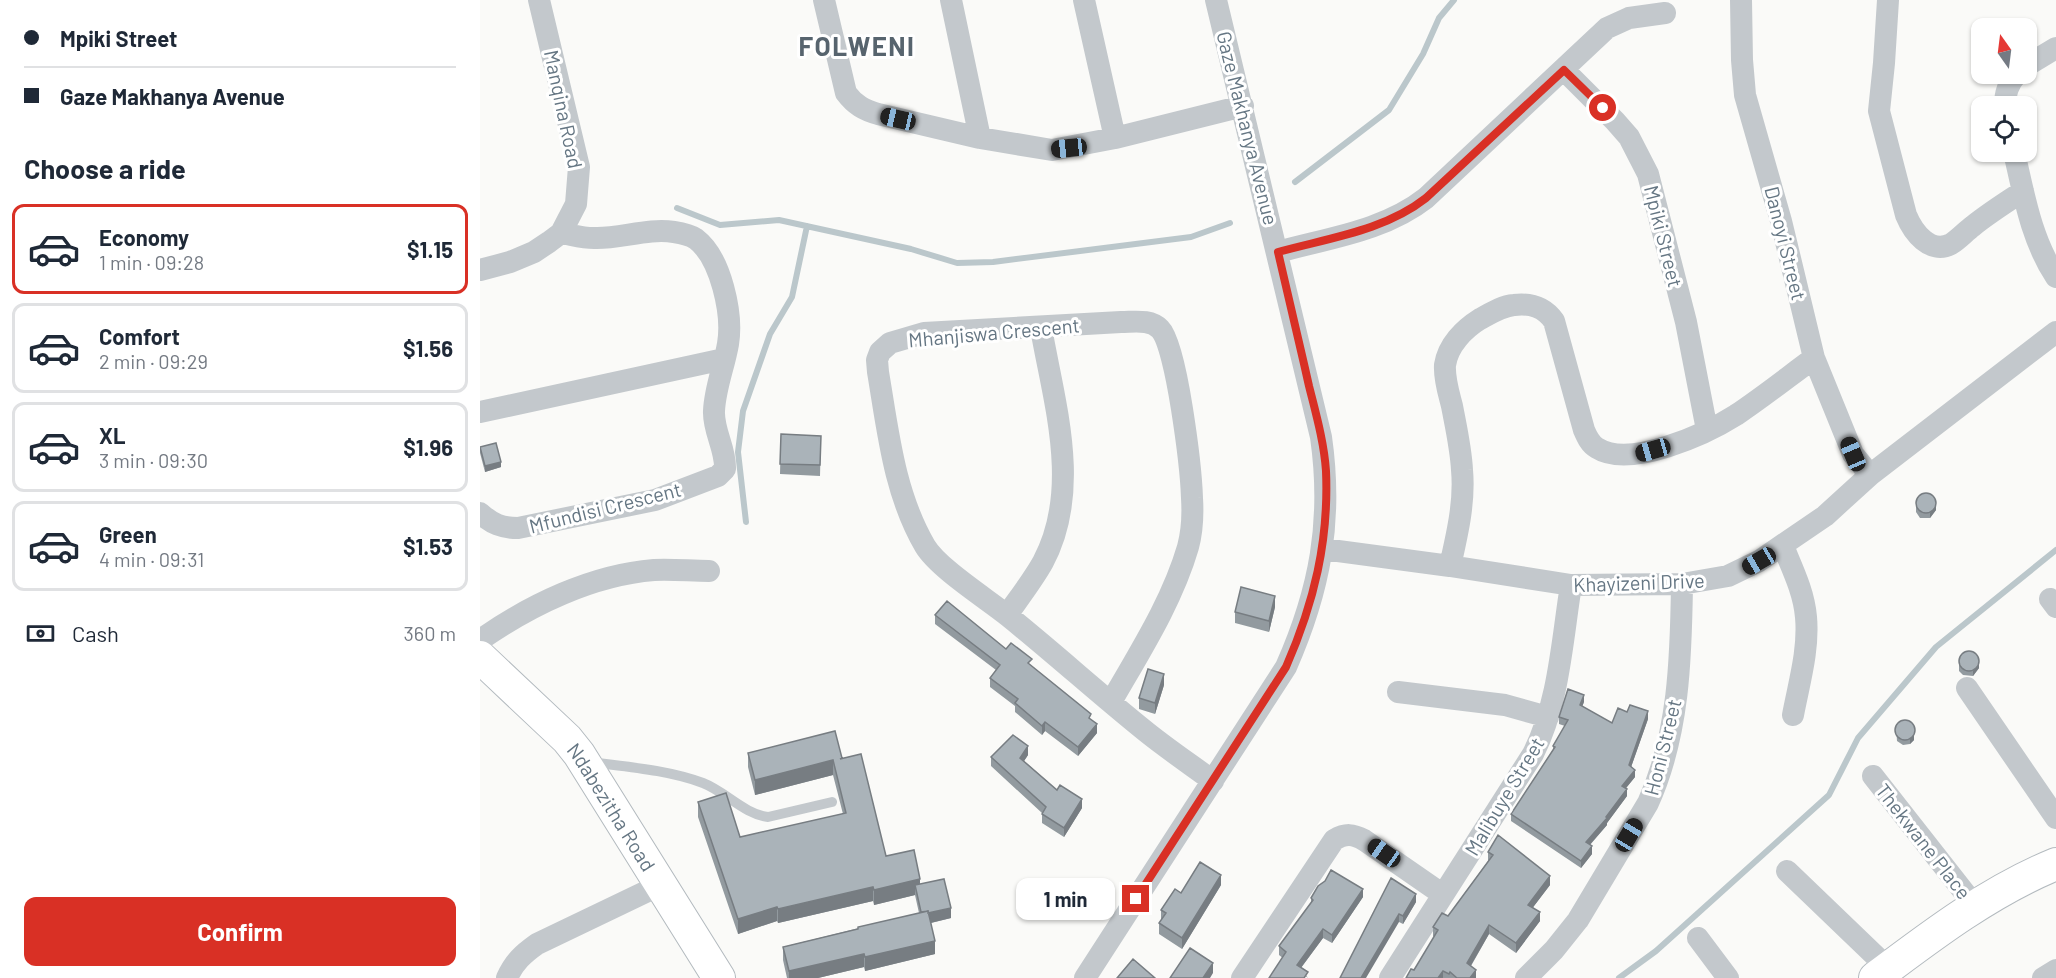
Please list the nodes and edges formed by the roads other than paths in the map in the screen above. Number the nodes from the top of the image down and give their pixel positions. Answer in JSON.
{"nodes":[{"id":1,"x":539,"y":0,"type":"edge"},
{"id":2,"x":824,"y":0,"type":"edge"},
{"id":3,"x":951,"y":0,"type":"edge"},
{"id":4,"x":1084,"y":0,"type":"edge"},
{"id":5,"x":1216,"y":0,"type":"edge"},
{"id":6,"x":1741,"y":0,"type":"edge"},
{"id":7,"x":1888,"y":0,"type":"edge"},
{"id":8,"x":1665,"y":14,"type":"dead end"},
{"id":9,"x":2056,"y":48,"type":"edge"},
{"id":10,"x":2037,"y":59,"type":"edge"},
{"id":11,"x":1564,"y":70,"type":"junction"},
{"id":12,"x":1242,"y":106,"type":"junction"},
{"id":13,"x":980,"y":138,"type":"junction"},
{"id":14,"x":1115,"y":138,"type":"junction"},
{"id":15,"x":2016,"y":162,"type":"edge"},
{"id":16,"x":2023,"y":190,"type":"junction"},
{"id":17,"x":561,"y":233,"type":"junction"},
{"id":18,"x":1278,"y":252,"type":"junction"},
{"id":19,"x":480,"y":270,"type":"edge"},
{"id":20,"x":2056,"y":278,"type":"edge"},
{"id":21,"x":1041,"y":328,"type":"junction"},
{"id":22,"x":2056,"y":332,"type":"edge"},
{"id":23,"x":1814,"y":358,"type":"junction"},
{"id":24,"x":724,"y":359,"type":"junction"},
{"id":25,"x":480,"y":412,"type":"edge"},
{"id":26,"x":1707,"y":430,"type":"junction"},
{"id":27,"x":1870,"y":475,"type":"junction"},
{"id":28,"x":480,"y":513,"type":"edge"},
{"id":29,"x":1783,"y":546,"type":"junction"},
{"id":30,"x":1323,"y":549,"type":"junction"},
{"id":31,"x":1450,"y":566,"type":"junction"},
{"id":32,"x":709,"y":571,"type":"dead end"},
{"id":33,"x":1682,"y":584,"type":"junction"},
{"id":34,"x":1571,"y":585,"type":"junction"},
{"id":35,"x":1007,"y":615,"type":"junction"},
{"id":36,"x":480,"y":640,"type":"edge"},
{"id":37,"x":480,"y":657,"type":"edge"},
{"id":38,"x":1967,"y":688,"type":"dead end"},
{"id":39,"x":1398,"y":692,"type":"dead end"},
{"id":40,"x":1111,"y":702,"type":"junction"},
{"id":41,"x":1793,"y":715,"type":"dead end"},
{"id":42,"x":1548,"y":717,"type":"junction"},
{"id":43,"x":584,"y":761,"type":"junction"},
{"id":44,"x":1873,"y":776,"type":"dead end"},
{"id":45,"x":1213,"y":781,"type":"junction"},
{"id":46,"x":832,"y":802,"type":"dead end"},
{"id":47,"x":2056,"y":818,"type":"edge"},
{"id":48,"x":2056,"y":864,"type":"edge"},
{"id":49,"x":1787,"y":871,"type":"dead end"},
{"id":50,"x":660,"y":885,"type":"junction"},
{"id":51,"x":1442,"y":894,"type":"junction"},
{"id":52,"x":1975,"y":906,"type":"junction"},
{"id":53,"x":1698,"y":938,"type":"dead end"},
{"id":54,"x":2056,"y":970,"type":"edge"},
{"id":55,"x":1881,"y":973,"type":"edge"},
{"id":56,"x":507,"y":978,"type":"edge"},
{"id":57,"x":719,"y":978,"type":"edge"},
{"id":58,"x":1085,"y":978,"type":"edge"},
{"id":59,"x":1242,"y":978,"type":"edge"},
{"id":60,"x":1390,"y":978,"type":"edge"},
{"id":61,"x":1526,"y":978,"type":"edge"},
{"id":62,"x":1728,"y":978,"type":"edge"},
{"id":63,"x":2043,"y":978,"type":"edge"}],
"edges":[{"from":1,"to":17,"type":"street","name":"Manqina Road"},
{"from":2,"to":13,"type":"street"},
{"from":3,"to":13,"type":"street"},
{"from":4,"to":14,"type":"street"},
{"from":5,"to":12,"type":"street","name":"Gaze Makhanya Avenue"},
{"from":6,"to":23,"type":"street","name":"Danoyi Street"},
{"from":7,"to":16,"type":"street"},
{"from":8,"to":11,"type":"street"},
{"from":9,"to":10,"type":"street"},
{"from":11,"to":18,"type":"street"},
{"from":11,"to":26,"type":"street","name":"Mpiki Street"},
{"from":12,"to":14,"type":"street"},
{"from":12,"to":18,"type":"street","name":"Gaze Makhanya Avenue"},
{"from":13,"to":14,"type":"street"},
{"from":15,"to":16,"type":"street"},
{"from":16,"to":20,"type":"street"},
{"from":17,"to":19,"type":"street","name":"Manqina Road"},
{"from":17,"to":24,"type":"street","name":"Mfundisi Crescent"},
{"from":18,"to":30,"type":"street","name":"Gaze Makhanya Avenue"},
{"from":21,"to":35,"type":"street"},
{"from":21,"to":35,"type":"street","name":"Mhanjiswa Crescent"},
{"from":21,"to":40,"type":"street","name":"Mhanjiswa Crescent"},
{"from":22,"to":27,"type":"street","name":"Khayizeni Drive"},
{"from":23,"to":26,"type":"street"},
{"from":23,"to":27,"type":"street","name":"Danoyi Street"},
{"from":24,"to":25,"type":"street"},
{"from":24,"to":28,"type":"street","name":"Mfundisi Crescent"},
{"from":26,"to":31,"type":"street"},
{"from":27,"to":29,"type":"street","name":"Khayizeni Drive"},
{"from":29,"to":33,"type":"street","name":"Khayizeni Drive"},
{"from":29,"to":41,"type":"street"},
{"from":30,"to":31,"type":"street","name":"Khayizeni Drive"},
{"from":30,"to":45,"type":"street","name":"Gaze Makhanya Avenue"},
{"from":31,"to":34,"type":"street","name":"Khayizeni Drive"},
{"from":32,"to":36,"type":"street"},
{"from":33,"to":34,"type":"street","name":"Khayizeni Drive"},
{"from":33,"to":61,"type":"street","name":"Honi Street"},
{"from":34,"to":42,"type":"street","name":"Malibuye Street"},
{"from":35,"to":40,"type":"street","name":"Mhanjiswa Crescent"},
{"from":37,"to":43,"type":"street","name":"Ndabezitha Road"},
{"from":38,"to":47,"type":"street"},
{"from":39,"to":42,"type":"street"},
{"from":40,"to":45,"type":"street","name":"Mhanjiswa Crescent"},
{"from":42,"to":51,"type":"street","name":"Malibuye Street"},
{"from":43,"to":46,"type":"lane"},
{"from":43,"to":50,"type":"street","name":"Ndabezitha Road"},
{"from":44,"to":52,"type":"street","name":"Thekwane Place"},
{"from":45,"to":58,"type":"street","name":"Gaze Makhanya Avenue"},
{"from":48,"to":52,"type":"street"},
{"from":49,"to":55,"type":"street"},
{"from":50,"to":56,"type":"street"},
{"from":50,"to":57,"type":"street","name":"Ndabezitha Road"},
{"from":51,"to":59,"type":"street"},
{"from":51,"to":60,"type":"street","name":"Malibuye Street"},
{"from":52,"to":55,"type":"street"},
{"from":53,"to":62,"type":"street"},
{"from":54,"to":63,"type":"street"}]}
